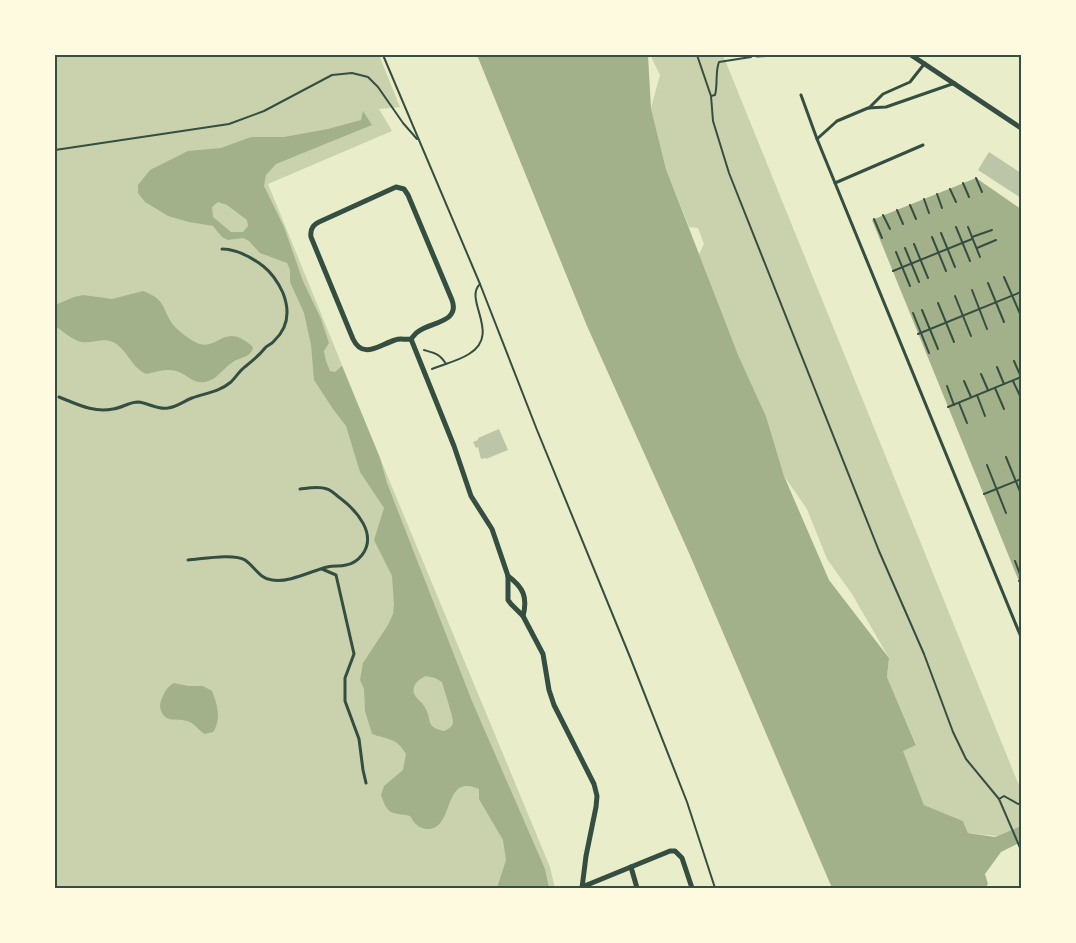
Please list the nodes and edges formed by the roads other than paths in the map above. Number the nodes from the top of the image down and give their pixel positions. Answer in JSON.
{"nodes":[{"id":1,"x":773,"y":55,"type":"edge"},
{"id":2,"x":911,"y":55,"type":"edge"},
{"id":3,"x":757,"y":56,"type":"edge"},
{"id":4,"x":925,"y":63,"type":"junction"},
{"id":5,"x":955,"y":83,"type":"junction"},
{"id":6,"x":801,"y":94,"type":"dead end"},
{"id":7,"x":868,"y":108,"type":"junction"},
{"id":8,"x":1021,"y":128,"type":"edge"},
{"id":9,"x":817,"y":139,"type":"junction"},
{"id":10,"x":922,"y":144,"type":"dead end"},
{"id":11,"x":835,"y":183,"type":"junction"},
{"id":12,"x":222,"y":249,"type":"dead end"},
{"id":13,"x":411,"y":339,"type":"junction"},
{"id":14,"x":59,"y":397,"type":"dead end"},
{"id":15,"x":300,"y":489,"type":"dead end"},
{"id":16,"x":188,"y":560,"type":"dead end"},
{"id":17,"x":322,"y":569,"type":"junction"},
{"id":18,"x":508,"y":576,"type":"junction"},
{"id":19,"x":523,"y":616,"type":"junction"},
{"id":20,"x":1021,"y":637,"type":"edge"},
{"id":21,"x":366,"y":783,"type":"dead end"},
{"id":22,"x":631,"y":867,"type":"junction"},
{"id":23,"x":582,"y":887,"type":"edge"},
{"id":24,"x":638,"y":888,"type":"edge"},
{"id":25,"x":692,"y":888,"type":"edge"}],
"edges":[{"from":1,"to":3,"type":"lane"},
{"from":2,"to":4,"type":"street"},
{"from":4,"to":5,"type":"street"},
{"from":4,"to":7,"type":"lane"},
{"from":5,"to":7,"type":"lane"},
{"from":5,"to":8,"type":"street"},
{"from":6,"to":9,"type":"lane"},
{"from":7,"to":9,"type":"lane"},
{"from":9,"to":11,"type":"lane"},
{"from":10,"to":11,"type":"lane"},
{"from":11,"to":20,"type":"lane"},
{"from":12,"to":14,"type":"lane"},
{"from":13,"to":13,"type":"street"},
{"from":13,"to":18,"type":"street"},
{"from":15,"to":17,"type":"lane"},
{"from":16,"to":17,"type":"lane"},
{"from":17,"to":21,"type":"lane"},
{"from":18,"to":19,"type":"street"},
{"from":18,"to":19,"type":"street"},
{"from":19,"to":23,"type":"street"},
{"from":22,"to":23,"type":"street"},
{"from":22,"to":24,"type":"street"},
{"from":22,"to":25,"type":"street"}]}
